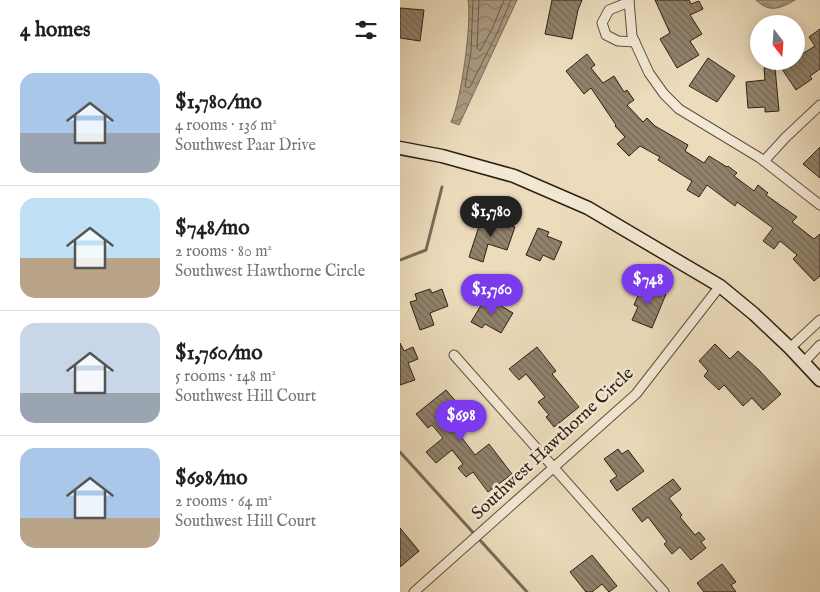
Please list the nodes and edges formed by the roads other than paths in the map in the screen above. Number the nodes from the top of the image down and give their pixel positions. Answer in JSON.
{"nodes":[{"id":1,"x":629,"y":1,"type":"edge"},
{"id":2,"x":635,"y":42,"type":"junction"},
{"id":3,"x":820,"y":105,"type":"edge"},
{"id":4,"x":400,"y":148,"type":"edge"},
{"id":5,"x":764,"y":161,"type":"junction"},
{"id":6,"x":820,"y":205,"type":"edge"},
{"id":7,"x":720,"y":286,"type":"junction"},
{"id":8,"x":820,"y":320,"type":"edge"},
{"id":9,"x":820,"y":346,"type":"edge"},
{"id":10,"x":790,"y":348,"type":"junction"},
{"id":11,"x":454,"y":355,"type":"dead end"},
{"id":12,"x":804,"y":362,"type":"junction"},
{"id":13,"x":820,"y":380,"type":"edge"},
{"id":14,"x":555,"y":468,"type":"junction"},
{"id":15,"x":414,"y":592,"type":"edge"},
{"id":16,"x":664,"y":592,"type":"edge"}],
"edges":[{"from":1,"to":2,"type":"street"},
{"from":1,"to":2,"type":"street"},
{"from":2,"to":5,"type":"street"},
{"from":3,"to":5,"type":"street"},
{"from":4,"to":7,"type":"street"},
{"from":5,"to":6,"type":"street"},
{"from":7,"to":10,"type":"street"},
{"from":7,"to":14,"type":"street","name":"Southwest Hawthorne Circle"},
{"from":8,"to":10,"type":"street"},
{"from":9,"to":12,"type":"street"},
{"from":10,"to":12,"type":"street"},
{"from":11,"to":14,"type":"street"},
{"from":12,"to":13,"type":"street"},
{"from":14,"to":15,"type":"street","name":"Southwest Hawthorne Circle"},
{"from":14,"to":16,"type":"street"}]}
